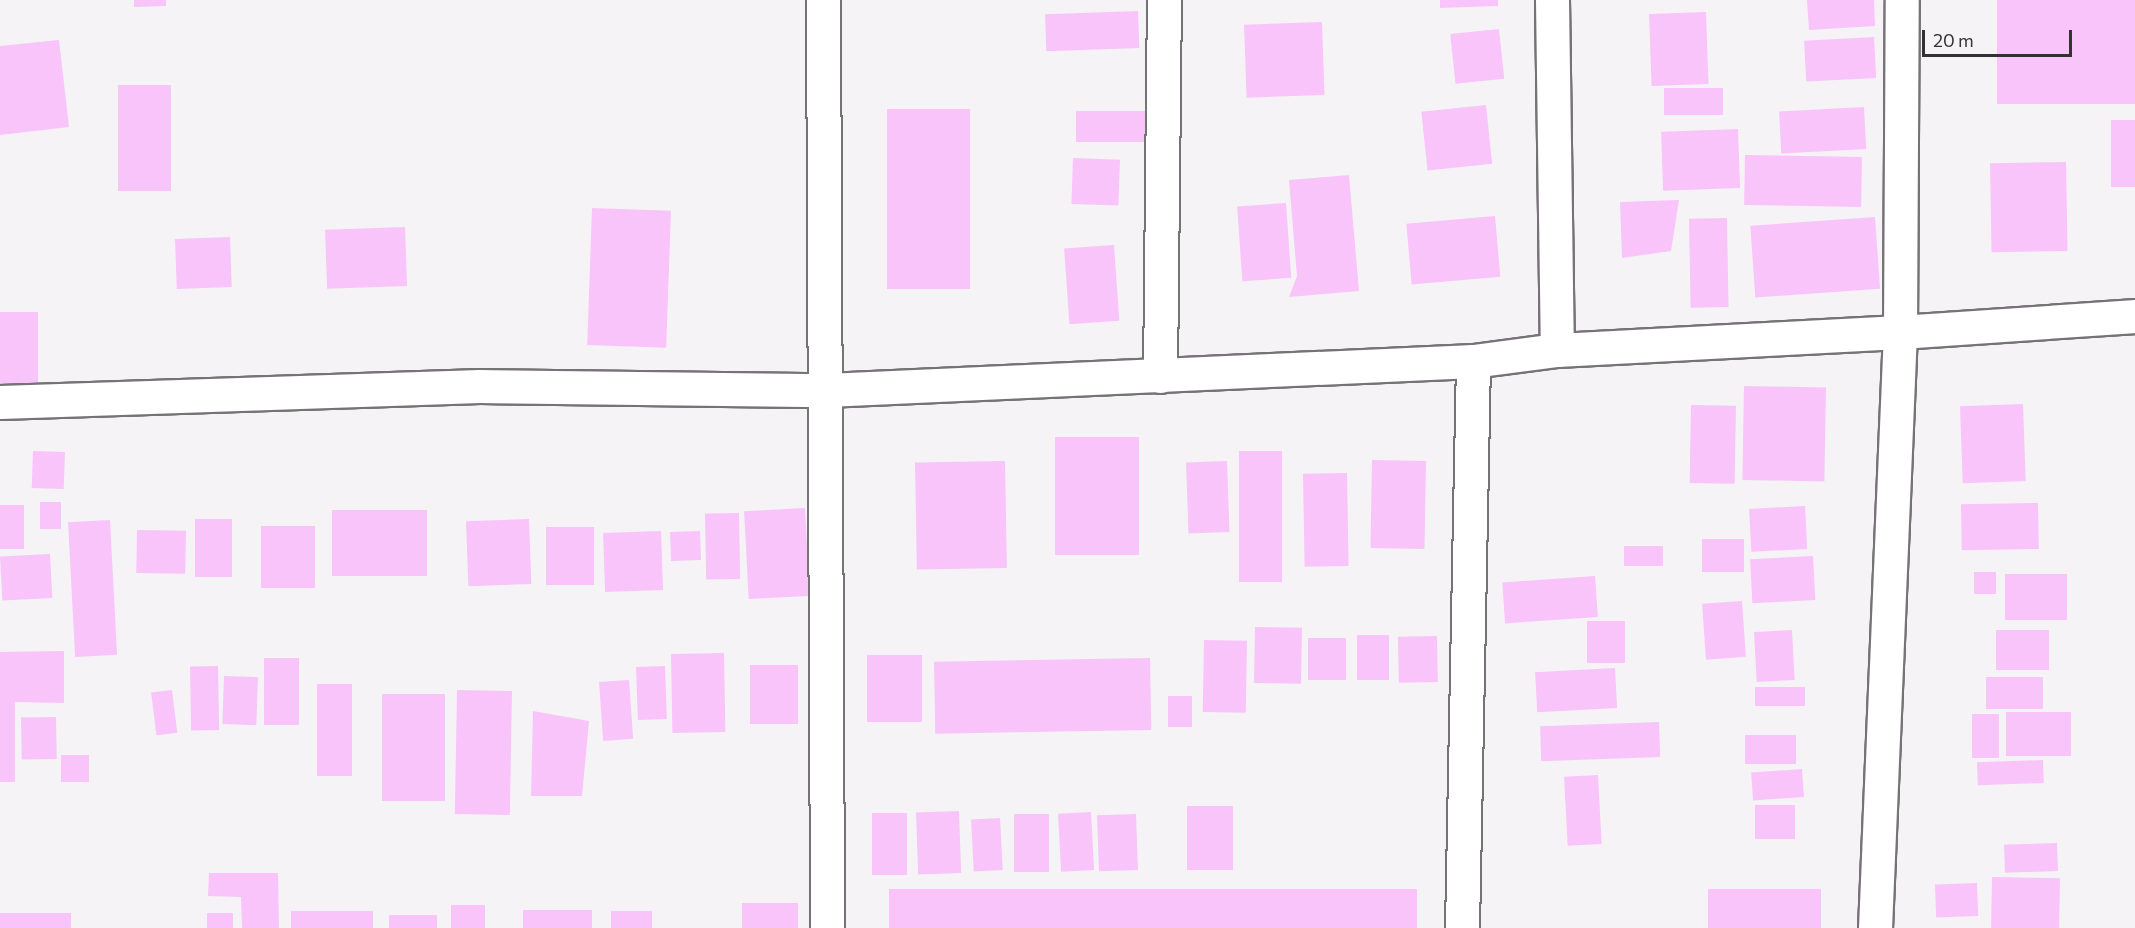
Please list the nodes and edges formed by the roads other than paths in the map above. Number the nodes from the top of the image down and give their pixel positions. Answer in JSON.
{"nodes":[{"id":1,"x":823,"y":0,"type":"edge"},
{"id":2,"x":1164,"y":0,"type":"edge"},
{"id":3,"x":1552,"y":0,"type":"edge"},
{"id":4,"x":1902,"y":0,"type":"edge"},
{"id":5,"x":2135,"y":316,"type":"edge"},
{"id":6,"x":1900,"y":332,"type":"junction"},
{"id":7,"x":1557,"y":350,"type":"junction"},
{"id":8,"x":1473,"y":361,"type":"junction"},
{"id":9,"x":1160,"y":376,"type":"junction"},
{"id":10,"x":826,"y":390,"type":"junction"},
{"id":11,"x":0,"y":402,"type":"edge"},
{"id":12,"x":827,"y":928,"type":"edge"},
{"id":13,"x":1462,"y":928,"type":"edge"},
{"id":14,"x":1875,"y":928,"type":"edge"}],
"edges":[{"from":1,"to":10,"type":"street"},
{"from":2,"to":9,"type":"street"},
{"from":3,"to":7,"type":"street"},
{"from":4,"to":6,"type":"street"},
{"from":5,"to":6,"type":"street"},
{"from":6,"to":7,"type":"street"},
{"from":6,"to":14,"type":"street"},
{"from":7,"to":8,"type":"street"},
{"from":8,"to":9,"type":"street"},
{"from":8,"to":13,"type":"street"},
{"from":9,"to":10,"type":"street"},
{"from":10,"to":11,"type":"street"},
{"from":10,"to":12,"type":"street"}]}
